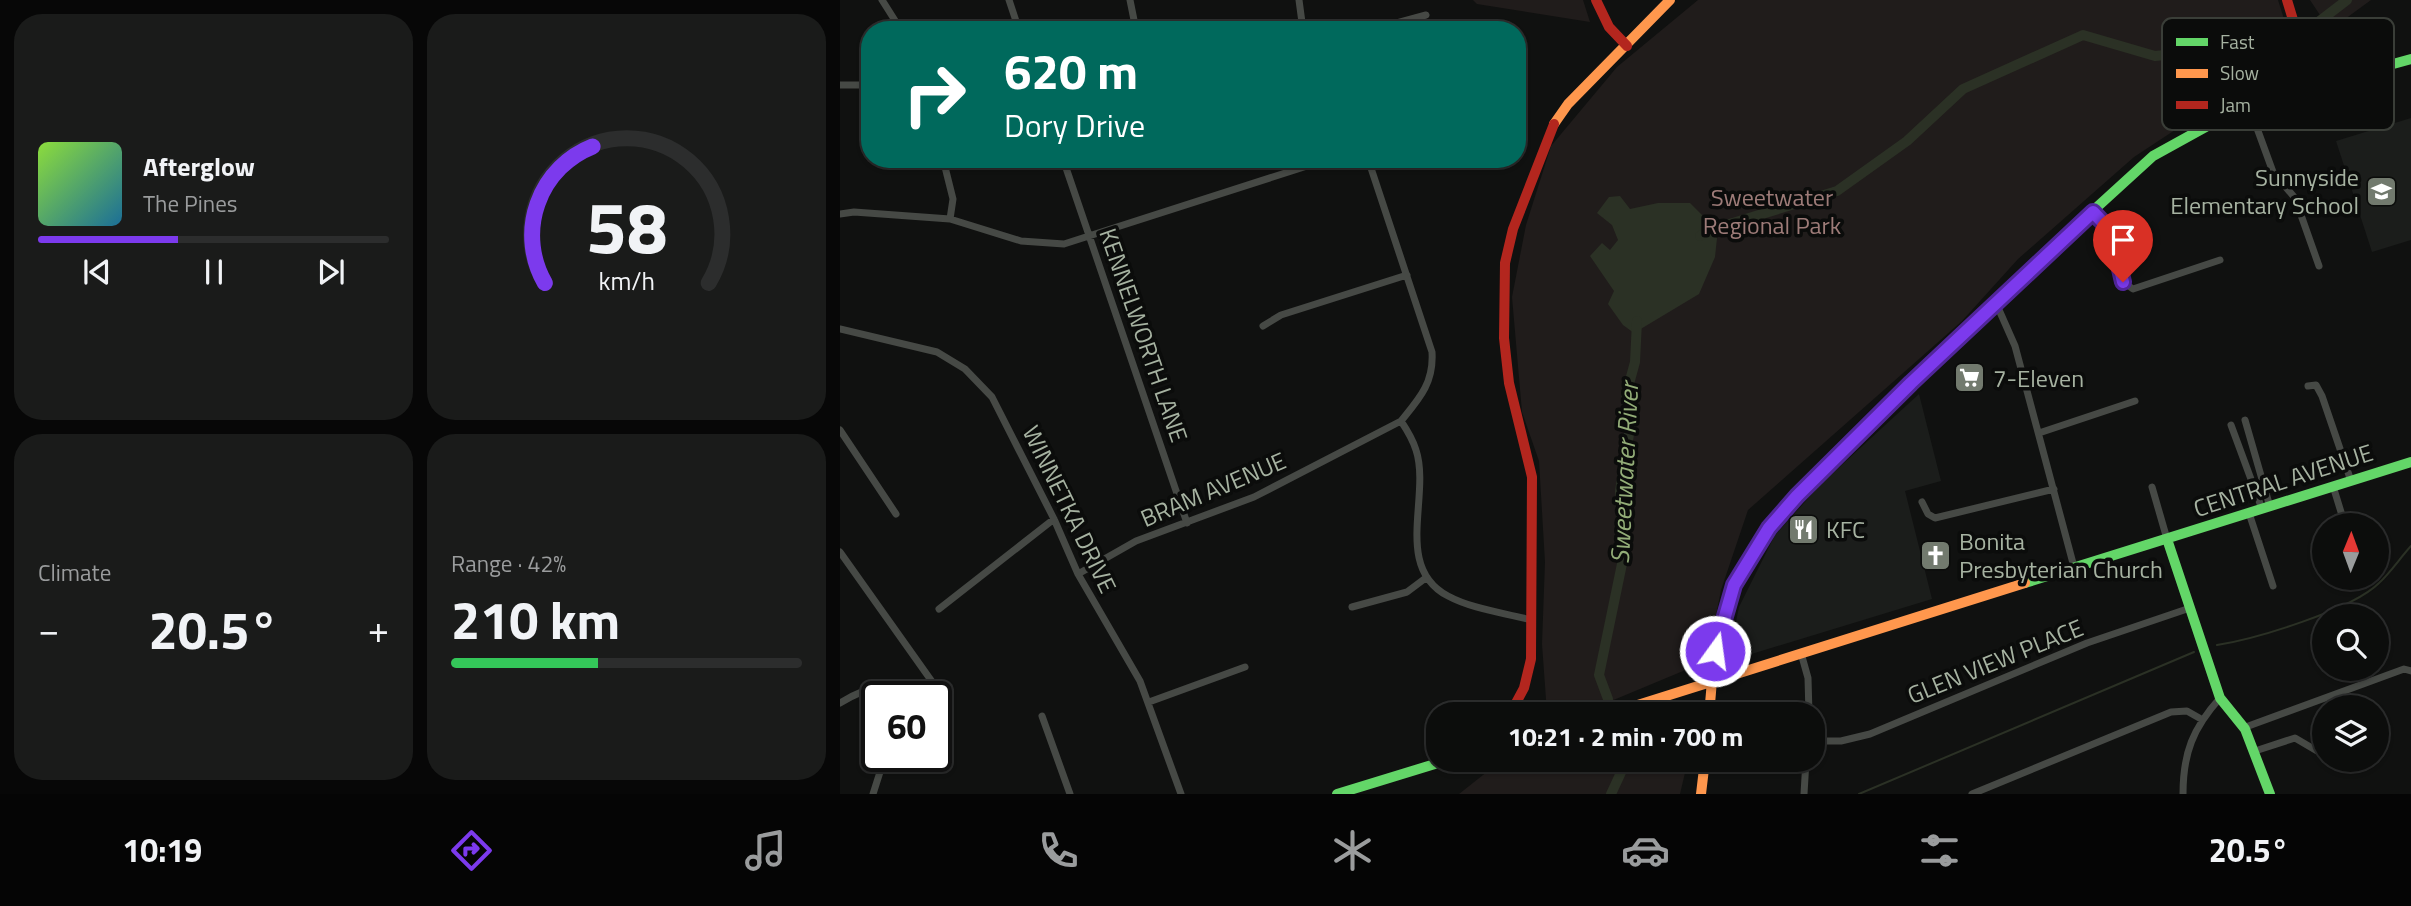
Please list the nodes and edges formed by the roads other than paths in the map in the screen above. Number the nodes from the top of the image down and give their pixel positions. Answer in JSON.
{"nodes":[{"id":1,"x":882,"y":0,"type":"edge"},
{"id":2,"x":1009,"y":0,"type":"edge"},
{"id":3,"x":1130,"y":0,"type":"edge"},
{"id":4,"x":1298,"y":0,"type":"edge"},
{"id":5,"x":1596,"y":0,"type":"edge"},
{"id":6,"x":1670,"y":0,"type":"edge"},
{"id":7,"x":2287,"y":0,"type":"edge"},
{"id":8,"x":1426,"y":15,"type":"dead end"},
{"id":9,"x":2293,"y":18,"type":"edge"},
{"id":10,"x":895,"y":21,"type":"edge"},
{"id":11,"x":1016,"y":21,"type":"edge"},
{"id":12,"x":1134,"y":21,"type":"edge"},
{"id":13,"x":1302,"y":21,"type":"edge"},
{"id":14,"x":1404,"y":21,"type":"edge"},
{"id":15,"x":1627,"y":46,"type":"junction"},
{"id":16,"x":2411,"y":59,"type":"edge"},
{"id":17,"x":2394,"y":64,"type":"edge"},
{"id":18,"x":840,"y":85,"type":"edge"},
{"id":19,"x":861,"y":85,"type":"edge"},
{"id":20,"x":2197,"y":130,"type":"edge"},
{"id":21,"x":2258,"y":130,"type":"edge"},
{"id":22,"x":945,"y":168,"type":"edge"},
{"id":23,"x":1066,"y":168,"type":"edge"},
{"id":24,"x":1301,"y":168,"type":"edge"},
{"id":25,"x":1371,"y":168,"type":"edge"},
{"id":26,"x":2093,"y":212,"type":"junction"},
{"id":27,"x":840,"y":214,"type":"edge"},
{"id":28,"x":950,"y":219,"type":"junction"},
{"id":29,"x":1090,"y":236,"type":"junction"},
{"id":30,"x":2220,"y":260,"type":"dead end"},
{"id":31,"x":2319,"y":266,"type":"dead end"},
{"id":32,"x":1407,"y":275,"type":"junction"},
{"id":33,"x":1996,"y":303,"type":"junction"},
{"id":34,"x":1263,"y":326,"type":"dead end"},
{"id":35,"x":840,"y":329,"type":"edge"},
{"id":36,"x":2308,"y":386,"type":"dead end"},
{"id":37,"x":2135,"y":401,"type":"dead end"},
{"id":38,"x":2245,"y":420,"type":"dead end"},
{"id":39,"x":1401,"y":422,"type":"junction"},
{"id":40,"x":2231,"y":425,"type":"dead end"},
{"id":41,"x":840,"y":430,"type":"edge"},
{"id":42,"x":2039,"y":433,"type":"junction"},
{"id":43,"x":2411,"y":462,"type":"edge"},
{"id":44,"x":2351,"y":481,"type":"junction"},
{"id":45,"x":2333,"y":486,"type":"junction"},
{"id":46,"x":2152,"y":487,"type":"dead end"},
{"id":47,"x":2054,"y":489,"type":"junction"},
{"id":48,"x":1922,"y":502,"type":"dead end"},
{"id":49,"x":2266,"y":508,"type":"junction"},
{"id":50,"x":2249,"y":513,"type":"junction"},
{"id":51,"x":2341,"y":513,"type":"edge"},
{"id":52,"x":896,"y":514,"type":"dead end"},
{"id":53,"x":1054,"y":519,"type":"junction"},
{"id":54,"x":1187,"y":523,"type":"junction"},
{"id":55,"x":2167,"y":539,"type":"junction"},
{"id":56,"x":840,"y":551,"type":"edge"},
{"id":57,"x":2074,"y":568,"type":"junction"},
{"id":58,"x":1077,"y":574,"type":"junction"},
{"id":59,"x":1427,"y":577,"type":"junction"},
{"id":60,"x":2273,"y":586,"type":"dead end"},
{"id":61,"x":1352,"y":607,"type":"dead end"},
{"id":62,"x":2190,"y":608,"type":"junction"},
{"id":63,"x":939,"y":609,"type":"dead end"},
{"id":64,"x":1531,"y":620,"type":"junction"},
{"id":65,"x":1801,"y":653,"type":"junction"},
{"id":66,"x":1245,"y":667,"type":"dead end"},
{"id":67,"x":2411,"y":671,"type":"edge"},
{"id":68,"x":1713,"y":680,"type":"junction"},
{"id":69,"x":932,"y":681,"type":"edge"},
{"id":70,"x":861,"y":692,"type":"edge"},
{"id":71,"x":2220,"y":698,"type":"junction"},
{"id":72,"x":1149,"y":702,"type":"junction"},
{"id":73,"x":1516,"y":702,"type":"edge"},
{"id":74,"x":1647,"y":702,"type":"edge"},
{"id":75,"x":1710,"y":702,"type":"edge"},
{"id":76,"x":1809,"y":702,"type":"edge"},
{"id":77,"x":840,"y":703,"type":"edge"},
{"id":78,"x":1042,"y":716,"type":"dead end"},
{"id":79,"x":2201,"y":719,"type":"junction"},
{"id":80,"x":2242,"y":728,"type":"junction"},
{"id":81,"x":1825,"y":741,"type":"edge"},
{"id":82,"x":2312,"y":748,"type":"edge"},
{"id":83,"x":2255,"y":751,"type":"junction"},
{"id":84,"x":1426,"y":767,"type":"edge"},
{"id":85,"x":880,"y":772,"type":"edge"},
{"id":86,"x":1703,"y":772,"type":"edge"},
{"id":87,"x":1805,"y":772,"type":"edge"},
{"id":88,"x":873,"y":794,"type":"edge"},
{"id":89,"x":1070,"y":794,"type":"edge"},
{"id":90,"x":1181,"y":794,"type":"edge"},
{"id":91,"x":1337,"y":794,"type":"edge"},
{"id":92,"x":1701,"y":794,"type":"edge"},
{"id":93,"x":1804,"y":794,"type":"edge"},
{"id":94,"x":1972,"y":794,"type":"edge"},
{"id":95,"x":2183,"y":794,"type":"edge"},
{"id":96,"x":2270,"y":794,"type":"edge"}],
"edges":[{"from":1,"to":10,"type":"street"},
{"from":2,"to":11,"type":"street"},
{"from":3,"to":12,"type":"street"},
{"from":4,"to":13,"type":"street"},
{"from":5,"to":15,"type":"main road"},
{"from":6,"to":15,"type":"main road"},
{"from":7,"to":9,"type":"main road"},
{"from":8,"to":14,"type":"street"},
{"from":15,"to":64,"type":"main road"},
{"from":16,"to":17,"type":"main road"},
{"from":18,"to":19,"type":"street"},
{"from":20,"to":26,"type":"main road"},
{"from":21,"to":31,"type":"street"},
{"from":22,"to":28,"type":"street"},
{"from":23,"to":29,"type":"street","name":"KENNELWORTH LANE"},
{"from":24,"to":29,"type":"street"},
{"from":25,"to":32,"type":"street"},
{"from":26,"to":30,"type":"street"},
{"from":26,"to":33,"type":"main road"},
{"from":27,"to":28,"type":"street"},
{"from":28,"to":29,"type":"street"},
{"from":29,"to":54,"type":"street","name":"KENNELWORTH LANE"},
{"from":32,"to":34,"type":"street"},
{"from":32,"to":39,"type":"street"},
{"from":33,"to":42,"type":"street"},
{"from":33,"to":68,"type":"main road"},
{"from":35,"to":53,"type":"street","name":"WINNETKA DRIVE"},
{"from":36,"to":44,"type":"street"},
{"from":37,"to":42,"type":"street"},
{"from":38,"to":49,"type":"street"},
{"from":39,"to":54,"type":"street","name":"BRAM AVENUE"},
{"from":39,"to":59,"type":"street"},
{"from":40,"to":49,"type":"street"},
{"from":41,"to":52,"type":"street"},
{"from":42,"to":47,"type":"street"},
{"from":43,"to":44,"type":"main road","name":"CENTRAL AVENUE"},
{"from":44,"to":45,"type":"main road","name":"CENTRAL AVENUE"},
{"from":45,"to":49,"type":"main road","name":"CENTRAL AVENUE"},
{"from":45,"to":51,"type":"street"},
{"from":46,"to":55,"type":"street","name":"CENTRAL AVENUE"},
{"from":47,"to":48,"type":"street"},
{"from":47,"to":57,"type":"street"},
{"from":49,"to":50,"type":"main road","name":"CENTRAL AVENUE"},
{"from":50,"to":55,"type":"main road","name":"CENTRAL AVENUE"},
{"from":50,"to":60,"type":"street"},
{"from":53,"to":58,"type":"street","name":"WINNETKA DRIVE"},
{"from":53,"to":63,"type":"street"},
{"from":54,"to":58,"type":"street","name":"BRAM AVENUE"},
{"from":55,"to":57,"type":"main road","name":"CENTRAL AVENUE"},
{"from":55,"to":62,"type":"main road"},
{"from":56,"to":69,"type":"street"},
{"from":57,"to":65,"type":"main road","name":"CENTRAL AVENUE"},
{"from":58,"to":72,"type":"street","name":"WINNETKA DRIVE"},
{"from":59,"to":61,"type":"street"},
{"from":59,"to":64,"type":"street"},
{"from":62,"to":71,"type":"main road"},
{"from":62,"to":81,"type":"street","name":"GLEN VIEW PLACE"},
{"from":64,"to":73,"type":"main road"},
{"from":65,"to":68,"type":"main road","name":"CENTRAL AVENUE"},
{"from":65,"to":76,"type":"street"},
{"from":66,"to":72,"type":"street"},
{"from":67,"to":80,"type":"street"},
{"from":68,"to":74,"type":"main road","name":"CENTRAL AVENUE"},
{"from":68,"to":75,"type":"main road"},
{"from":70,"to":77,"type":"street"},
{"from":71,"to":79,"type":"street"},
{"from":71,"to":80,"type":"main road"},
{"from":72,"to":90,"type":"street","name":"WINNETKA DRIVE"},
{"from":78,"to":89,"type":"street"},
{"from":79,"to":94,"type":"street"},
{"from":79,"to":95,"type":"street"},
{"from":80,"to":83,"type":"main road"},
{"from":82,"to":83,"type":"street"},
{"from":83,"to":96,"type":"main road"},
{"from":84,"to":91,"type":"main road"},
{"from":85,"to":88,"type":"street"},
{"from":86,"to":92,"type":"main road"},
{"from":87,"to":93,"type":"street"}]}
